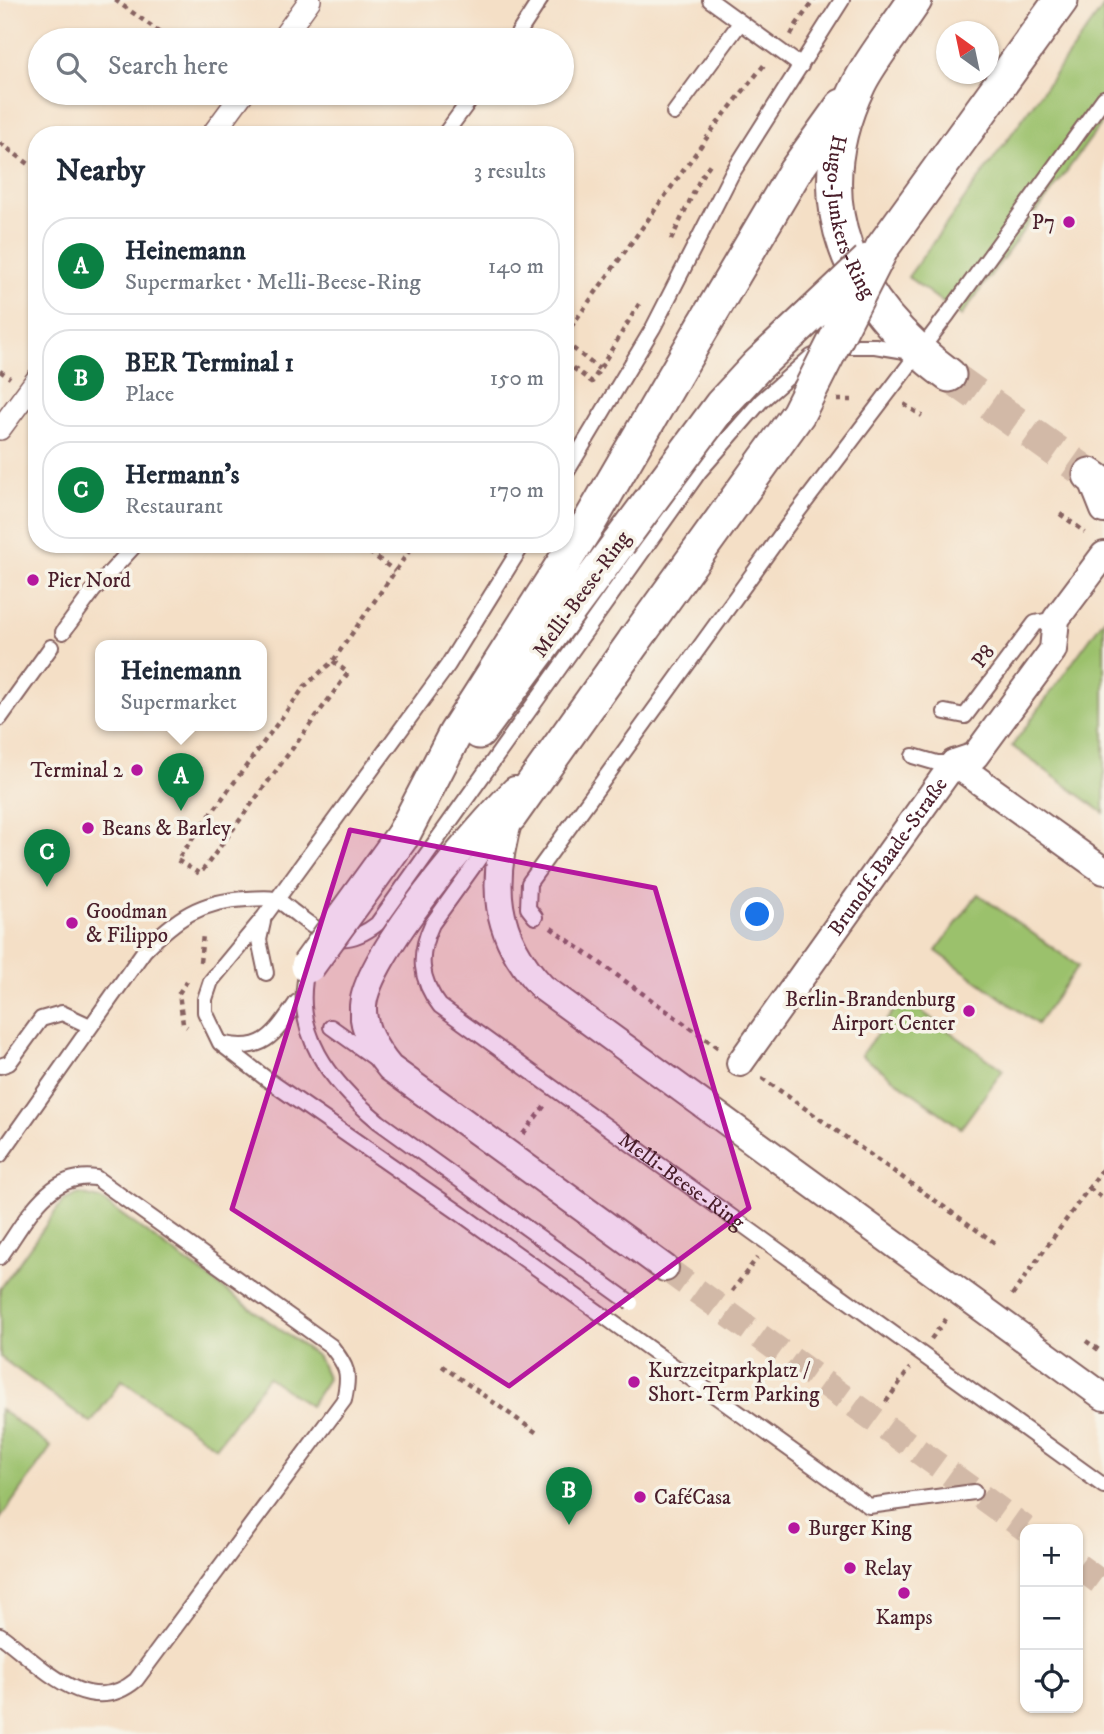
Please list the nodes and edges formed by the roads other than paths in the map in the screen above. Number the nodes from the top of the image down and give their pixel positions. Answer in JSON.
{"nodes":[{"id":1,"x":310,"y":0,"type":"edge"},
{"id":2,"x":540,"y":0,"type":"edge"},
{"id":3,"x":710,"y":0,"type":"edge"},
{"id":4,"x":842,"y":0,"type":"edge"},
{"id":5,"x":915,"y":0,"type":"edge"},
{"id":6,"x":1061,"y":0,"type":"edge"},
{"id":7,"x":740,"y":23,"type":"junction"},
{"id":8,"x":290,"y":28,"type":"edge"},
{"id":9,"x":522,"y":28,"type":"edge"},
{"id":10,"x":801,"y":66,"type":"junction"},
{"id":11,"x":860,"y":82,"type":"junction"},
{"id":12,"x":1104,"y":98,"type":"edge"},
{"id":13,"x":234,"y":105,"type":"edge"},
{"id":14,"x":466,"y":105,"type":"edge"},
{"id":15,"x":674,"y":113,"type":"dead end"},
{"id":16,"x":219,"y":126,"type":"edge"},
{"id":17,"x":451,"y":126,"type":"edge"},
{"id":18,"x":882,"y":248,"type":"junction"},
{"id":19,"x":918,"y":353,"type":"junction"},
{"id":20,"x":949,"y":376,"type":"tunnel mouth"},
{"id":21,"x":28,"y":391,"type":"edge"},
{"id":22,"x":0,"y":429,"type":"edge"},
{"id":23,"x":574,"y":460,"type":"edge"},
{"id":24,"x":1099,"y":479,"type":"edge"},
{"id":25,"x":1104,"y":510,"type":"edge"},
{"id":26,"x":1097,"y":545,"type":"edge"},
{"id":27,"x":574,"y":547,"type":"edge"},
{"id":28,"x":128,"y":553,"type":"edge"},
{"id":29,"x":517,"y":553,"type":"edge"},
{"id":30,"x":570,"y":553,"type":"edge"},
{"id":31,"x":1056,"y":619,"type":"junction"},
{"id":32,"x":63,"y":632,"type":"dead end"},
{"id":33,"x":51,"y":648,"type":"dead end"},
{"id":34,"x":945,"y":712,"type":"dead end"},
{"id":35,"x":0,"y":718,"type":"edge"},
{"id":36,"x":913,"y":755,"type":"dead end"},
{"id":37,"x":954,"y":763,"type":"junction"},
{"id":38,"x":513,"y":804,"type":"junction"},
{"id":39,"x":403,"y":835,"type":"junction"},
{"id":40,"x":1104,"y":871,"type":"edge"},
{"id":41,"x":276,"y":899,"type":"junction"},
{"id":42,"x":264,"y":917,"type":"junction"},
{"id":43,"x":535,"y":917,"type":"road end"},
{"id":44,"x":308,"y":966,"type":"joint"},
{"id":45,"x":266,"y":973,"type":"dead end"},
{"id":46,"x":296,"y":1002,"type":"dead end"},
{"id":47,"x":90,"y":1026,"type":"junction"},
{"id":48,"x":331,"y":1027,"type":"dead end"},
{"id":49,"x":220,"y":1043,"type":"junction"},
{"id":50,"x":740,"y":1062,"type":"road end"},
{"id":51,"x":0,"y":1066,"type":"edge"},
{"id":52,"x":390,"y":1068,"type":"junction"},
{"id":53,"x":0,"y":1155,"type":"edge"},
{"id":54,"x":0,"y":1257,"type":"edge"},
{"id":55,"x":665,"y":1268,"type":"tunnel mouth"},
{"id":56,"x":631,"y":1303,"type":"dead end"},
{"id":57,"x":1104,"y":1397,"type":"edge"},
{"id":58,"x":1104,"y":1486,"type":"edge"},
{"id":59,"x":974,"y":1492,"type":"dead end"},
{"id":60,"x":0,"y":1635,"type":"edge"}],
"edges":[{"from":1,"to":8,"type":"street"},
{"from":2,"to":9,"type":"lane"},
{"from":3,"to":7,"type":"lane"},
{"from":4,"to":10,"type":"lane"},
{"from":5,"to":11,"type":"street","name":"Hugo-Junkers-Ring"},
{"from":6,"to":18,"type":"street","name":"Melli-Beese-Ring"},
{"from":7,"to":10,"type":"lane"},
{"from":7,"to":15,"type":"lane"},
{"from":10,"to":23,"type":"lane"},
{"from":11,"to":19,"type":"street","name":"Hugo-Junkers-Ring"},
{"from":11,"to":27,"type":"street","bridge":true},
{"from":12,"to":19,"type":"lane"},
{"from":13,"to":16,"type":"street"},
{"from":14,"to":17,"type":"lane"},
{"from":18,"to":38,"type":"street","name":"Melli-Beese-Ring","bridge":true},
{"from":18,"to":39,"type":"street","name":"Melli-Beese-Ring","bridge":true},
{"from":19,"to":20,"type":"street","name":"Hugo-Junkers-Ring"},
{"from":19,"to":41,"type":"lane"},
{"from":19,"to":43,"type":"lane"},
{"from":21,"to":22,"type":"street"},
{"from":24,"to":25,"type":"street"},
{"from":26,"to":31,"type":"street","name":"Brunolf-Baade-Straße"},
{"from":28,"to":32,"type":"lane"},
{"from":29,"to":41,"type":"lane"},
{"from":30,"to":39,"type":"street","bridge":true},
{"from":31,"to":34,"type":"lane","name":"P8"},
{"from":31,"to":37,"type":"street","name":"Brunolf-Baade-Straße"},
{"from":33,"to":35,"type":"lane"},
{"from":36,"to":37,"type":"lane"},
{"from":37,"to":40,"type":"street"},
{"from":37,"to":50,"type":"street","name":"Brunolf-Baade-Straße"},
{"from":38,"to":52,"type":"street","name":"Melli-Beese-Ring"},
{"from":38,"to":57,"type":"street","name":"Melli-Beese-Ring"},
{"from":38,"to":58,"type":"lane","name":"Melli-Beese-Ring"},
{"from":39,"to":44,"type":"street","name":"Melli-Beese-Ring","bridge":true},
{"from":41,"to":42,"type":"lane"},
{"from":41,"to":47,"type":"lane"},
{"from":42,"to":45,"type":"lane"},
{"from":42,"to":49,"type":"lane"},
{"from":44,"to":56,"type":"lane","bridge":true},
{"from":46,"to":49,"type":"lane"},
{"from":47,"to":51,"type":"lane"},
{"from":47,"to":53,"type":"lane"},
{"from":48,"to":52,"type":"lane"},
{"from":49,"to":59,"type":"lane"},
{"from":52,"to":55,"type":"street","name":"Melli-Beese-Ring"},
{"from":54,"to":60,"type":"lane"}]}
